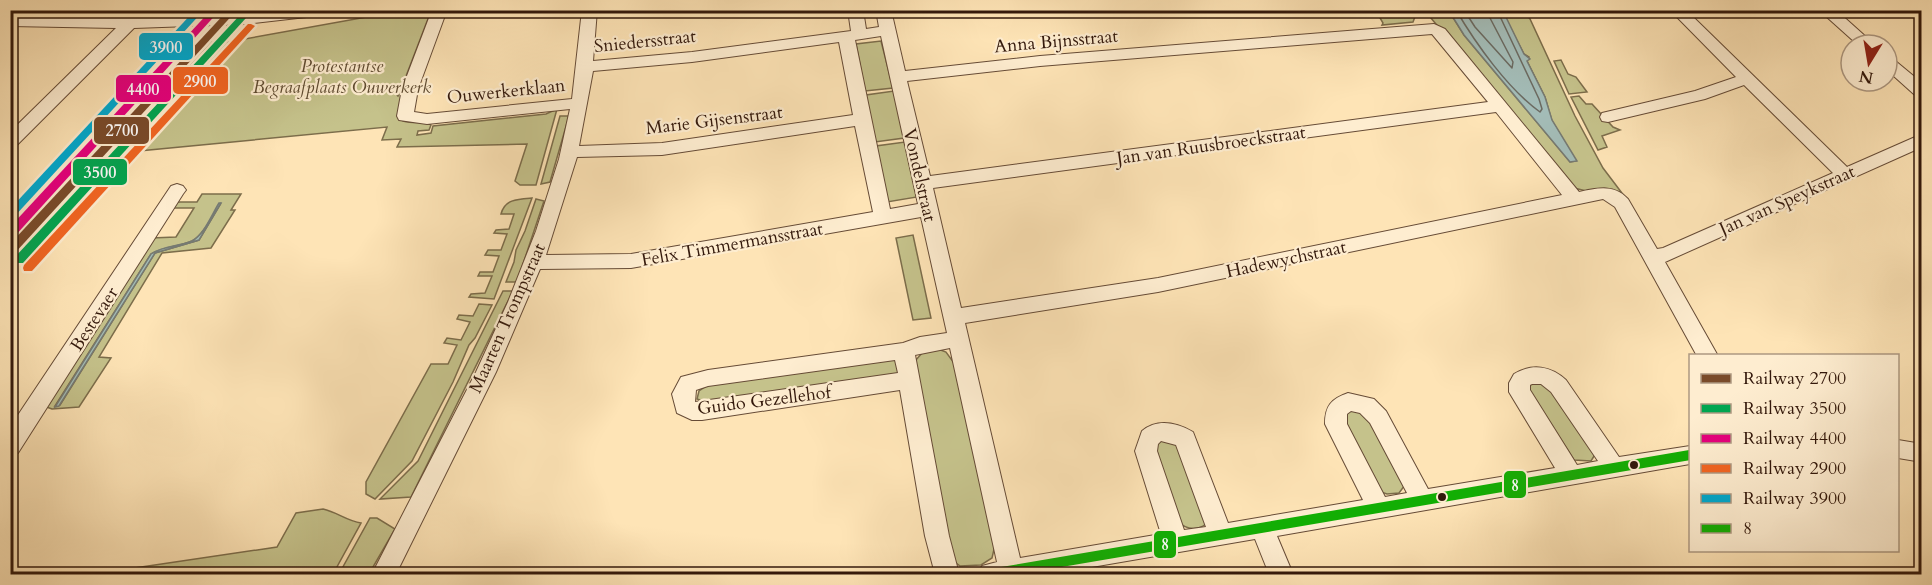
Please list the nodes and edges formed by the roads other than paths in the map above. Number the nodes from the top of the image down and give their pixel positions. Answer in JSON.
{"nodes":[{"id":1,"x":71,"y":10,"type":"edge"},
{"id":2,"x":324,"y":10,"type":"edge"},
{"id":3,"x":440,"y":10,"type":"edge"},
{"id":4,"x":590,"y":10,"type":"edge"},
{"id":5,"x":855,"y":10,"type":"edge"},
{"id":6,"x":882,"y":10,"type":"edge"},
{"id":7,"x":1677,"y":10,"type":"edge"},
{"id":8,"x":1826,"y":10,"type":"edge"},
{"id":9,"x":10,"y":21,"type":"edge"},
{"id":10,"x":55,"y":22,"type":"junction"},
{"id":11,"x":129,"y":24,"type":"junction"},
{"id":12,"x":887,"y":31,"type":"junction"},
{"id":13,"x":1853,"y":33,"type":"edge"},
{"id":14,"x":853,"y":35,"type":"junction"},
{"id":15,"x":585,"y":67,"type":"junction"},
{"id":16,"x":1899,"y":72,"type":"edge"},
{"id":17,"x":898,"y":77,"type":"junction"},
{"id":18,"x":1747,"y":79,"type":"junction"},
{"id":19,"x":1922,"y":92,"type":"edge"},
{"id":20,"x":580,"y":103,"type":"junction"},
{"id":21,"x":1500,"y":106,"type":"junction"},
{"id":22,"x":1608,"y":117,"type":"dead end"},
{"id":23,"x":863,"y":119,"type":"junction"},
{"id":24,"x":1922,"y":140,"type":"edge"},
{"id":25,"x":10,"y":142,"type":"edge"},
{"id":26,"x":568,"y":152,"type":"junction"},
{"id":27,"x":1844,"y":174,"type":"junction"},
{"id":28,"x":922,"y":183,"type":"junction"},
{"id":29,"x":177,"y":190,"type":"dead end"},
{"id":30,"x":1575,"y":199,"type":"junction"},
{"id":31,"x":928,"y":209,"type":"junction"},
{"id":32,"x":885,"y":215,"type":"junction"},
{"id":33,"x":1652,"y":256,"type":"junction"},
{"id":34,"x":534,"y":262,"type":"junction"},
{"id":35,"x":953,"y":317,"type":"junction"},
{"id":36,"x":958,"y":339,"type":"junction"},
{"id":37,"x":904,"y":351,"type":"junction"},
{"id":38,"x":1707,"y":354,"type":"edge"},
{"id":39,"x":908,"y":380,"type":"junction"},
{"id":40,"x":10,"y":446,"type":"edge"},
{"id":41,"x":1899,"y":449,"type":"edge"},
{"id":42,"x":1922,"y":453,"type":"edge"},
{"id":43,"x":1689,"y":455,"type":"edge"},
{"id":44,"x":1614,"y":468,"type":"junction"},
{"id":45,"x":1571,"y":475,"type":"junction"},
{"id":46,"x":1422,"y":500,"type":"junction"},
{"id":47,"x":1378,"y":507,"type":"junction"},
{"id":48,"x":1263,"y":529,"type":"junction"},
{"id":49,"x":1221,"y":535,"type":"junction"},
{"id":50,"x":1176,"y":543,"type":"junction"},
{"id":51,"x":1005,"y":573,"type":"edge"},
{"id":52,"x":384,"y":574,"type":"edge"},
{"id":53,"x":947,"y":574,"type":"edge"},
{"id":54,"x":1281,"y":574,"type":"edge"}],
"edges":[{"from":1,"to":10,"type":"street"},
{"from":2,"to":11,"type":"street"},
{"from":3,"to":20,"type":"street","name":"Ouwerkerklaan"},
{"from":4,"to":15,"type":"street","name":"Maarten Trompstraat"},
{"from":5,"to":14,"type":"street"},
{"from":6,"to":12,"type":"street","name":"Vondelstraat"},
{"from":7,"to":18,"type":"street"},
{"from":8,"to":13,"type":"street"},
{"from":9,"to":10,"type":"street"},
{"from":10,"to":11,"type":"street"},
{"from":11,"to":25,"type":"street"},
{"from":12,"to":14,"type":"street","name":"Sniedersstraat"},
{"from":12,"to":17,"type":"street","name":"Vondelstraat"},
{"from":14,"to":15,"type":"street","name":"Sniedersstraat"},
{"from":14,"to":23,"type":"street"},
{"from":15,"to":20,"type":"street","name":"Maarten Trompstraat"},
{"from":16,"to":19,"type":"street"},
{"from":17,"to":21,"type":"street","name":"Anna Bijnsstraat"},
{"from":17,"to":28,"type":"street","name":"Vondelstraat"},
{"from":18,"to":22,"type":"street"},
{"from":18,"to":27,"type":"street"},
{"from":20,"to":26,"type":"street","name":"Maarten Trompstraat"},
{"from":21,"to":28,"type":"street","name":"Jan van Ruusbroeckstraat"},
{"from":21,"to":30,"type":"street"},
{"from":23,"to":26,"type":"street","name":"Marie Gijsenstraat"},
{"from":23,"to":32,"type":"street"},
{"from":24,"to":27,"type":"street","name":"Jan van Speykstraat"},
{"from":26,"to":34,"type":"street","name":"Maarten Trompstraat"},
{"from":27,"to":33,"type":"street","name":"Jan van Speykstraat"},
{"from":28,"to":31,"type":"street","name":"Vondelstraat"},
{"from":29,"to":40,"type":"street","name":"Bestevaer"},
{"from":30,"to":33,"type":"street","name":"Hadewychstraat"},
{"from":30,"to":35,"type":"street","name":"Hadewychstraat"},
{"from":31,"to":32,"type":"street","name":"Felix Timmermansstraat"},
{"from":31,"to":35,"type":"street","name":"Vondelstraat"},
{"from":32,"to":34,"type":"street","name":"Felix Timmermansstraat"},
{"from":33,"to":38,"type":"street"},
{"from":34,"to":52,"type":"street","name":"Maarten Trompstraat"},
{"from":35,"to":36,"type":"street","name":"Vondelstraat"},
{"from":36,"to":37,"type":"street"},
{"from":36,"to":51,"type":"street","name":"Vondelstraat"},
{"from":37,"to":39,"type":"street"},
{"from":37,"to":39,"type":"street","name":"Guido Gezellehof"},
{"from":39,"to":53,"type":"street"},
{"from":41,"to":42,"type":"street"},
{"from":43,"to":44,"type":"street"},
{"from":44,"to":45,"type":"street"},
{"from":44,"to":45,"type":"street"},
{"from":45,"to":46,"type":"street"},
{"from":46,"to":47,"type":"street"},
{"from":46,"to":47,"type":"street"},
{"from":47,"to":48,"type":"street"},
{"from":48,"to":49,"type":"street"},
{"from":48,"to":54,"type":"street"},
{"from":49,"to":50,"type":"street"},
{"from":49,"to":50,"type":"street"},
{"from":50,"to":51,"type":"street"}]}
